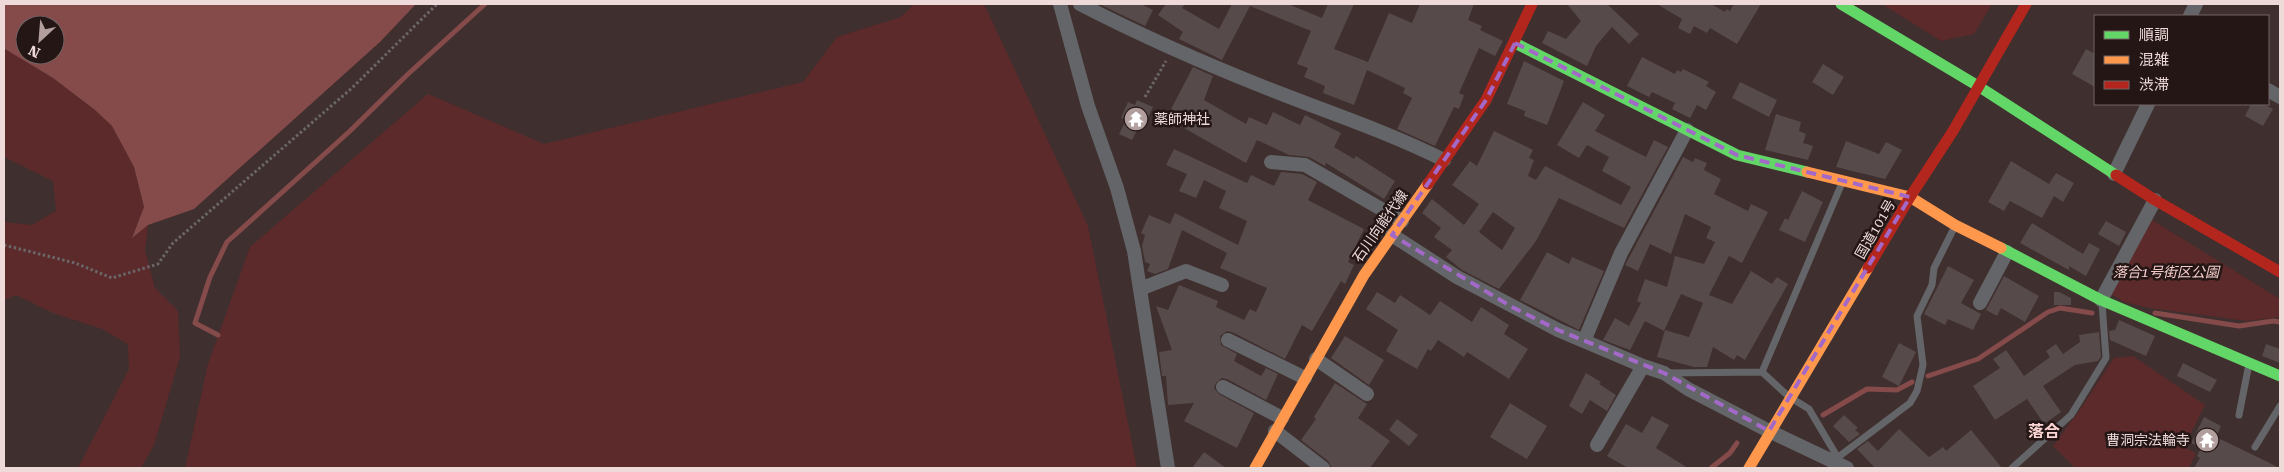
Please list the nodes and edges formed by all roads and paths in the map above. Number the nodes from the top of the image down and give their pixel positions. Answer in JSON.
{"nodes":[{"id":1,"x":437,"y":4,"type":"edge"},
{"id":2,"x":1060,"y":4,"type":"edge"},
{"id":3,"x":1080,"y":4,"type":"edge"},
{"id":4,"x":1532,"y":4,"type":"edge"},
{"id":5,"x":1841,"y":4,"type":"edge"},
{"id":6,"x":2026,"y":4,"type":"edge"},
{"id":7,"x":1515,"y":43,"type":"junction"},
{"id":8,"x":1172,"y":50,"type":"junction"},
{"id":9,"x":1978,"y":86,"type":"junction"},
{"id":10,"x":2269,"y":91,"type":"edge"},
{"id":11,"x":1145,"y":97,"type":"dead end"},
{"id":12,"x":2280,"y":97,"type":"edge"},
{"id":13,"x":2148,"y":105,"type":"edge"},
{"id":14,"x":1687,"y":130,"type":"junction"},
{"id":15,"x":1444,"y":160,"type":"junction"},
{"id":16,"x":1270,"y":162,"type":"dead end"},
{"id":17,"x":2114,"y":174,"type":"junction"},
{"id":18,"x":1843,"y":181,"type":"junction"},
{"id":19,"x":1910,"y":197,"type":"junction"},
{"id":20,"x":2155,"y":200,"type":"junction"},
{"id":21,"x":1402,"y":220,"type":"junction"},
{"id":22,"x":1955,"y":225,"type":"junction"},
{"id":23,"x":1392,"y":235,"type":"junction"},
{"id":24,"x":4,"y":244,"type":"edge"},
{"id":25,"x":2007,"y":252,"type":"junction"},
{"id":26,"x":2280,"y":272,"type":"edge"},
{"id":27,"x":1222,"y":285,"type":"dead end"},
{"id":28,"x":1140,"y":289,"type":"junction"},
{"id":29,"x":2102,"y":300,"type":"junction"},
{"id":30,"x":1980,"y":303,"type":"dead end"},
{"id":31,"x":1228,"y":340,"type":"dead end"},
{"id":32,"x":1584,"y":341,"type":"junction"},
{"id":33,"x":1316,"y":359,"type":"junction"},
{"id":34,"x":2249,"y":361,"type":"junction"},
{"id":35,"x":1643,"y":366,"type":"junction"},
{"id":36,"x":1762,"y":372,"type":"junction"},
{"id":37,"x":1664,"y":373,"type":"junction"},
{"id":38,"x":2280,"y":376,"type":"edge"},
{"id":39,"x":1305,"y":378,"type":"junction"},
{"id":40,"x":1222,"y":387,"type":"dead end"},
{"id":41,"x":1367,"y":394,"type":"dead end"},
{"id":42,"x":1790,"y":398,"type":"junction"},
{"id":43,"x":2280,"y":406,"type":"edge"},
{"id":44,"x":2239,"y":415,"type":"dead end"},
{"id":45,"x":1282,"y":418,"type":"junction"},
{"id":46,"x":1275,"y":431,"type":"junction"},
{"id":47,"x":1769,"y":431,"type":"junction"},
{"id":48,"x":1597,"y":445,"type":"dead end"},
{"id":49,"x":2255,"y":448,"type":"dead end"},
{"id":50,"x":1839,"y":462,"type":"edge"},
{"id":51,"x":1168,"y":468,"type":"edge"},
{"id":52,"x":1255,"y":468,"type":"edge"},
{"id":53,"x":1323,"y":468,"type":"edge"},
{"id":54,"x":1749,"y":468,"type":"edge"},
{"id":55,"x":2012,"y":468,"type":"edge"}],
"edges":[{"from":1,"to":24,"type":"path"},
{"from":2,"to":28,"type":"street"},
{"from":3,"to":8,"type":"street"},
{"from":4,"to":7,"type":"main road","name":"石川向能代線"},
{"from":5,"to":9,"type":"main road"},
{"from":6,"to":9,"type":"main road","name":"国道101号"},
{"from":7,"to":14,"type":"main road"},
{"from":7,"to":15,"type":"main road","name":"石川向能代線"},
{"from":8,"to":11,"type":"path"},
{"from":8,"to":15,"type":"street"},
{"from":9,"to":17,"type":"main road"},
{"from":9,"to":19,"type":"main road","name":"国道101号"},
{"from":10,"to":12,"type":"street"},
{"from":13,"to":17,"type":"street"},
{"from":14,"to":18,"type":"main road"},
{"from":14,"to":32,"type":"street"},
{"from":15,"to":21,"type":"main road","name":"石川向能代線"},
{"from":16,"to":21,"type":"street"},
{"from":17,"to":20,"type":"main road"},
{"from":18,"to":19,"type":"main road"},
{"from":18,"to":36,"type":"lane"},
{"from":19,"to":22,"type":"main road"},
{"from":19,"to":42,"type":"main road","name":"国道101号"},
{"from":20,"to":26,"type":"main road"},
{"from":20,"to":29,"type":"street"},
{"from":21,"to":23,"type":"main road","name":"石川向能代線"},
{"from":22,"to":25,"type":"main road"},
{"from":22,"to":50,"type":"lane"},
{"from":23,"to":32,"type":"street"},
{"from":23,"to":33,"type":"main road","name":"石川向能代線"},
{"from":25,"to":29,"type":"main road"},
{"from":25,"to":30,"type":"street"},
{"from":27,"to":28,"type":"street"},
{"from":28,"to":51,"type":"street"},
{"from":29,"to":34,"type":"main road"},
{"from":29,"to":55,"type":"lane"},
{"from":31,"to":39,"type":"street"},
{"from":32,"to":35,"type":"street"},
{"from":33,"to":39,"type":"main road","name":"石川向能代線"},
{"from":33,"to":41,"type":"street"},
{"from":34,"to":38,"type":"main road"},
{"from":34,"to":44,"type":"lane"},
{"from":35,"to":37,"type":"street"},
{"from":35,"to":48,"type":"street"},
{"from":36,"to":37,"type":"lane"},
{"from":36,"to":42,"type":"lane"},
{"from":37,"to":47,"type":"street"},
{"from":39,"to":45,"type":"main road","name":"石川向能代線"},
{"from":40,"to":45,"type":"street"},
{"from":42,"to":47,"type":"main road","name":"国道101号"},
{"from":42,"to":50,"type":"lane"},
{"from":43,"to":49,"type":"lane"},
{"from":45,"to":46,"type":"main road","name":"石川向能代線"},
{"from":46,"to":52,"type":"main road","name":"石川向能代線"},
{"from":46,"to":53,"type":"street"},
{"from":47,"to":50,"type":"street"},
{"from":47,"to":54,"type":"main road","name":"国道101号"}]}
